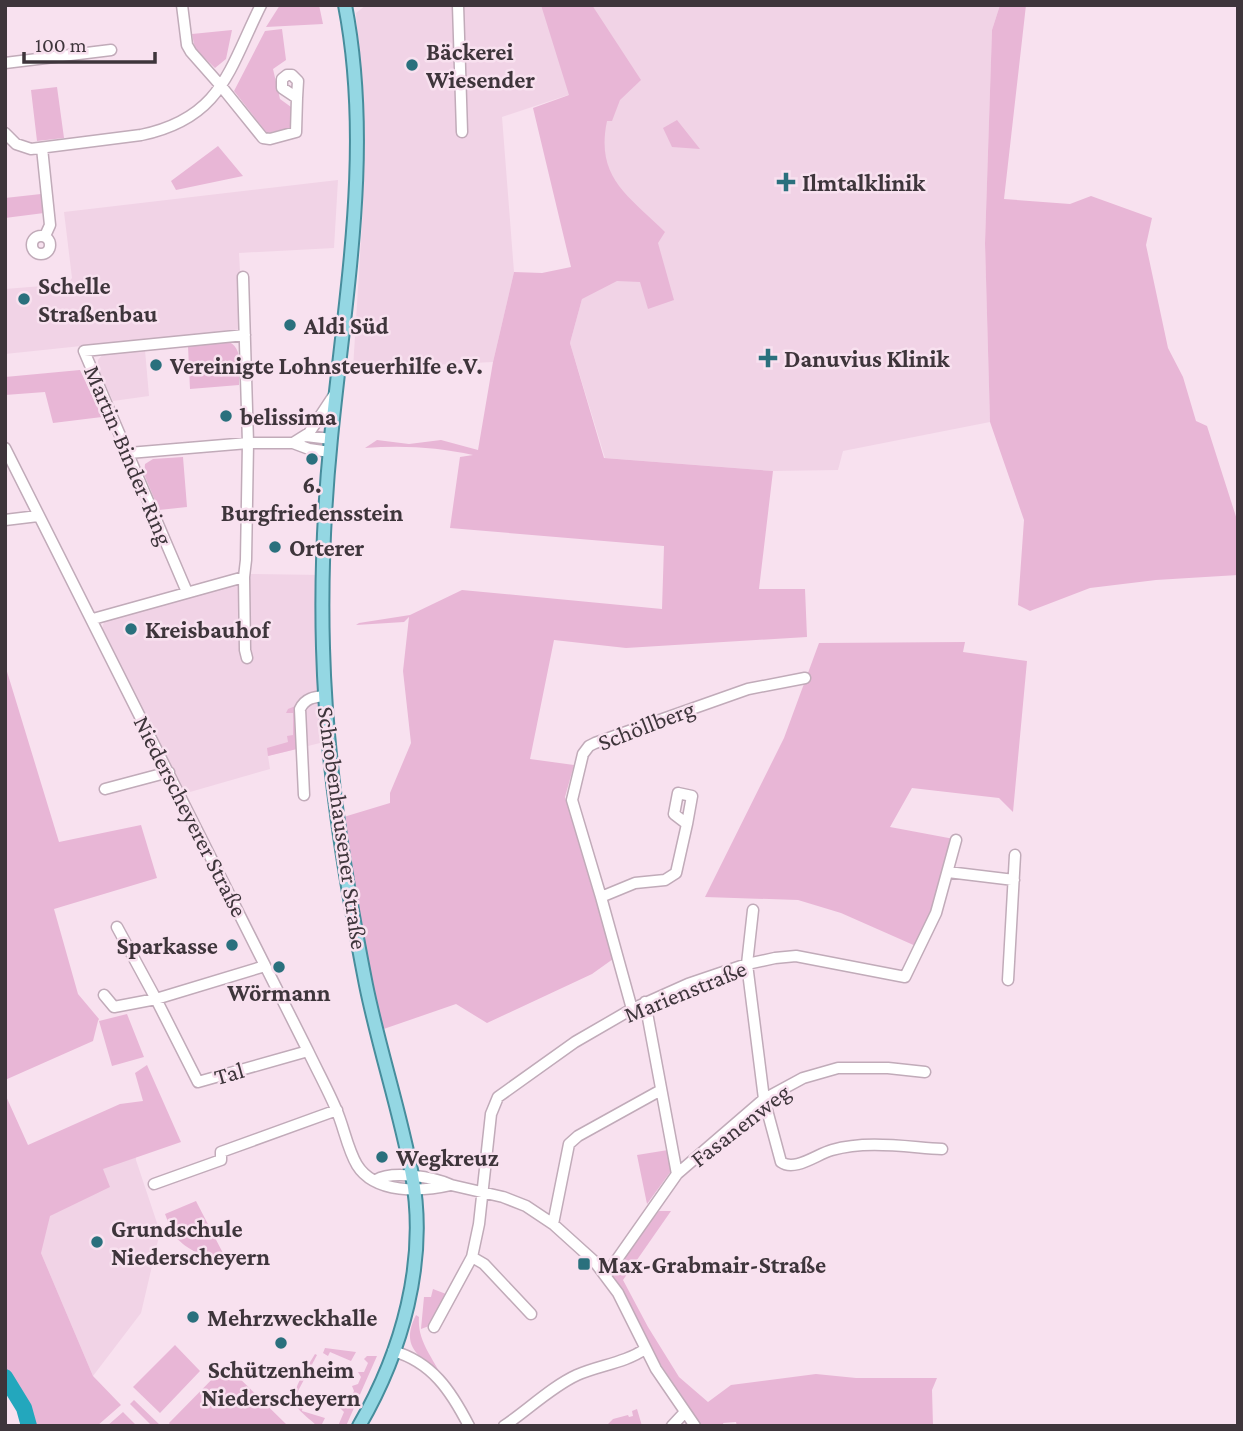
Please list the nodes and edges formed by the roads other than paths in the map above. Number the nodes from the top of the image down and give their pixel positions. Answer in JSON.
{"nodes":[{"id":1,"x":182,"y":5,"type":"edge"},
{"id":2,"x":261,"y":5,"type":"edge"},
{"id":3,"x":345,"y":5,"type":"edge"},
{"id":4,"x":353,"y":5,"type":"edge"},
{"id":5,"x":458,"y":5,"type":"edge"},
{"id":6,"x":349,"y":29,"type":"junction"},
{"id":7,"x":111,"y":50,"type":"dead end"},
{"id":8,"x":5,"y":63,"type":"edge"},
{"id":9,"x":221,"y":86,"type":"junction"},
{"id":10,"x":297,"y":98,"type":"dead end"},
{"id":11,"x":462,"y":132,"type":"dead end"},
{"id":12,"x":5,"y":133,"type":"edge"},
{"id":13,"x":42,"y":148,"type":"junction"},
{"id":14,"x":45,"y":236,"type":"dead end"},
{"id":15,"x":243,"y":277,"type":"dead end"},
{"id":16,"x":245,"y":335,"type":"junction"},
{"id":17,"x":336,"y":391,"type":"junction"},
{"id":18,"x":306,"y":436,"type":"junction"},
{"id":19,"x":247,"y":443,"type":"junction"},
{"id":20,"x":293,"y":443,"type":"junction"},
{"id":21,"x":330,"y":446,"type":"junction"},
{"id":22,"x":5,"y":448,"type":"edge"},
{"id":23,"x":129,"y":453,"type":"junction"},
{"id":24,"x":10,"y":469,"type":"edge"},
{"id":25,"x":37,"y":516,"type":"junction"},
{"id":26,"x":5,"y":520,"type":"edge"},
{"id":27,"x":244,"y":577,"type":"junction"},
{"id":28,"x":187,"y":592,"type":"junction"},
{"id":29,"x":93,"y":619,"type":"junction"},
{"id":30,"x":247,"y":658,"type":"dead end"},
{"id":31,"x":805,"y":678,"type":"dead end"},
{"id":32,"x":325,"y":696,"type":"junction"},
{"id":33,"x":169,"y":772,"type":"junction"},
{"id":34,"x":105,"y":789,"type":"dead end"},
{"id":35,"x":304,"y":795,"type":"dead end"},
{"id":36,"x":687,"y":824,"type":"dead end"},
{"id":37,"x":956,"y":840,"type":"dead end"},
{"id":38,"x":1015,"y":855,"type":"dead end"},
{"id":39,"x":948,"y":872,"type":"junction"},
{"id":40,"x":1014,"y":880,"type":"junction"},
{"id":41,"x":601,"y":897,"type":"junction"},
{"id":42,"x":753,"y":910,"type":"dead end"},
{"id":43,"x":117,"y":927,"type":"dead end"},
{"id":44,"x":747,"y":964,"type":"junction"},
{"id":45,"x":265,"y":966,"type":"junction"},
{"id":46,"x":1008,"y":980,"type":"dead end"},
{"id":47,"x":104,"y":995,"type":"dead end"},
{"id":48,"x":156,"y":999,"type":"junction"},
{"id":49,"x":645,"y":1002,"type":"junction"},
{"id":50,"x":632,"y":1009,"type":"junction"},
{"id":51,"x":308,"y":1051,"type":"junction"},
{"id":52,"x":925,"y":1072,"type":"dead end"},
{"id":53,"x":662,"y":1090,"type":"junction"},
{"id":54,"x":764,"y":1099,"type":"junction"},
{"id":55,"x":337,"y":1110,"type":"junction"},
{"id":56,"x":942,"y":1149,"type":"dead end"},
{"id":57,"x":677,"y":1174,"type":"junction"},
{"id":58,"x":412,"y":1182,"type":"junction"},
{"id":59,"x":154,"y":1185,"type":"dead end"},
{"id":60,"x":484,"y":1192,"type":"junction"},
{"id":61,"x":553,"y":1224,"type":"junction"},
{"id":62,"x":472,"y":1257,"type":"junction"},
{"id":63,"x":606,"y":1275,"type":"junction"},
{"id":64,"x":531,"y":1314,"type":"dead end"},
{"id":65,"x":434,"y":1327,"type":"dead end"},
{"id":66,"x":645,"y":1349,"type":"junction"},
{"id":67,"x":393,"y":1351,"type":"junction"},
{"id":68,"x":685,"y":1412,"type":"junction"},
{"id":69,"x":359,"y":1426,"type":"edge"},
{"id":70,"x":469,"y":1426,"type":"edge"},
{"id":71,"x":504,"y":1426,"type":"edge"},
{"id":72,"x":672,"y":1426,"type":"edge"},
{"id":73,"x":695,"y":1426,"type":"edge"}],
"edges":[{"from":1,"to":9,"type":"street"},
{"from":2,"to":9,"type":"street"},
{"from":3,"to":6,"type":"main road","name":"Schrobenhausener Straße"},
{"from":4,"to":6,"type":"main road"},
{"from":5,"to":11,"type":"street"},
{"from":6,"to":17,"type":"main road","name":"Schrobenhausener Straße"},
{"from":7,"to":8,"type":"street"},
{"from":9,"to":10,"type":"street"},
{"from":9,"to":13,"type":"street"},
{"from":12,"to":13,"type":"street"},
{"from":13,"to":14,"type":"street"},
{"from":15,"to":16,"type":"street"},
{"from":16,"to":19,"type":"street"},
{"from":16,"to":23,"type":"street","name":"Martin-Binder-Ring"},
{"from":17,"to":18,"type":"street"},
{"from":17,"to":21,"type":"main road","name":"Schrobenhausener Straße"},
{"from":18,"to":20,"type":"street"},
{"from":18,"to":21,"type":"street"},
{"from":19,"to":20,"type":"street"},
{"from":19,"to":23,"type":"street"},
{"from":19,"to":27,"type":"street"},
{"from":20,"to":21,"type":"street"},
{"from":21,"to":32,"type":"main road","name":"Schrobenhausener Straße"},
{"from":22,"to":24,"type":"street","name":"Niederscheyerer Straße"},
{"from":23,"to":28,"type":"street","name":"Martin-Binder-Ring"},
{"from":24,"to":25,"type":"street","name":"Niederscheyerer Straße"},
{"from":25,"to":26,"type":"street"},
{"from":25,"to":29,"type":"street","name":"Niederscheyerer Straße"},
{"from":27,"to":28,"type":"street"},
{"from":27,"to":30,"type":"street"},
{"from":28,"to":29,"type":"street"},
{"from":29,"to":33,"type":"street","name":"Niederscheyerer Straße"},
{"from":31,"to":41,"type":"street","name":"Schöllberg"},
{"from":32,"to":35,"type":"street"},
{"from":32,"to":58,"type":"main road","name":"Schrobenhausener Straße"},
{"from":33,"to":34,"type":"street"},
{"from":33,"to":45,"type":"street","name":"Niederscheyerer Straße"},
{"from":36,"to":41,"type":"street"},
{"from":37,"to":39,"type":"street"},
{"from":38,"to":40,"type":"street"},
{"from":39,"to":40,"type":"street"},
{"from":39,"to":44,"type":"street","name":"Marienstraße"},
{"from":40,"to":46,"type":"street"},
{"from":41,"to":50,"type":"street","name":"Schöllberg"},
{"from":42,"to":44,"type":"street"},
{"from":43,"to":48,"type":"street","name":"Tal"},
{"from":44,"to":49,"type":"street","name":"Marienstraße"},
{"from":44,"to":54,"type":"street"},
{"from":45,"to":48,"type":"street"},
{"from":45,"to":51,"type":"street","name":"Niederscheyerer Straße"},
{"from":47,"to":48,"type":"street"},
{"from":48,"to":51,"type":"street","name":"Tal"},
{"from":49,"to":50,"type":"street","name":"Marienstraße"},
{"from":49,"to":53,"type":"street"},
{"from":50,"to":60,"type":"street","name":"Marienstraße"},
{"from":51,"to":55,"type":"street","name":"Niederscheyerer Straße"},
{"from":52,"to":54,"type":"street","name":"Fasanenweg"},
{"from":53,"to":57,"type":"street"},
{"from":53,"to":61,"type":"street"},
{"from":54,"to":56,"type":"street"},
{"from":54,"to":57,"type":"street","name":"Fasanenweg"},
{"from":55,"to":58,"type":"street","name":"Niederscheyerer Straße"},
{"from":55,"to":59,"type":"street"},
{"from":57,"to":63,"type":"street","name":"Fasanenweg"},
{"from":58,"to":60,"type":"street"},
{"from":58,"to":67,"type":"main road","name":"Schrobenhausener Straße"},
{"from":60,"to":61,"type":"street"},
{"from":60,"to":62,"type":"street","name":"Marienstraße"},
{"from":61,"to":63,"type":"street"},
{"from":62,"to":64,"type":"street"},
{"from":62,"to":65,"type":"street","name":"Marienstraße"},
{"from":63,"to":66,"type":"street"},
{"from":66,"to":68,"type":"street"},
{"from":66,"to":71,"type":"street"},
{"from":67,"to":69,"type":"main road","name":"Schrobenhausener Straße"},
{"from":67,"to":70,"type":"street"},
{"from":68,"to":72,"type":"street"},
{"from":68,"to":73,"type":"street"}]}
